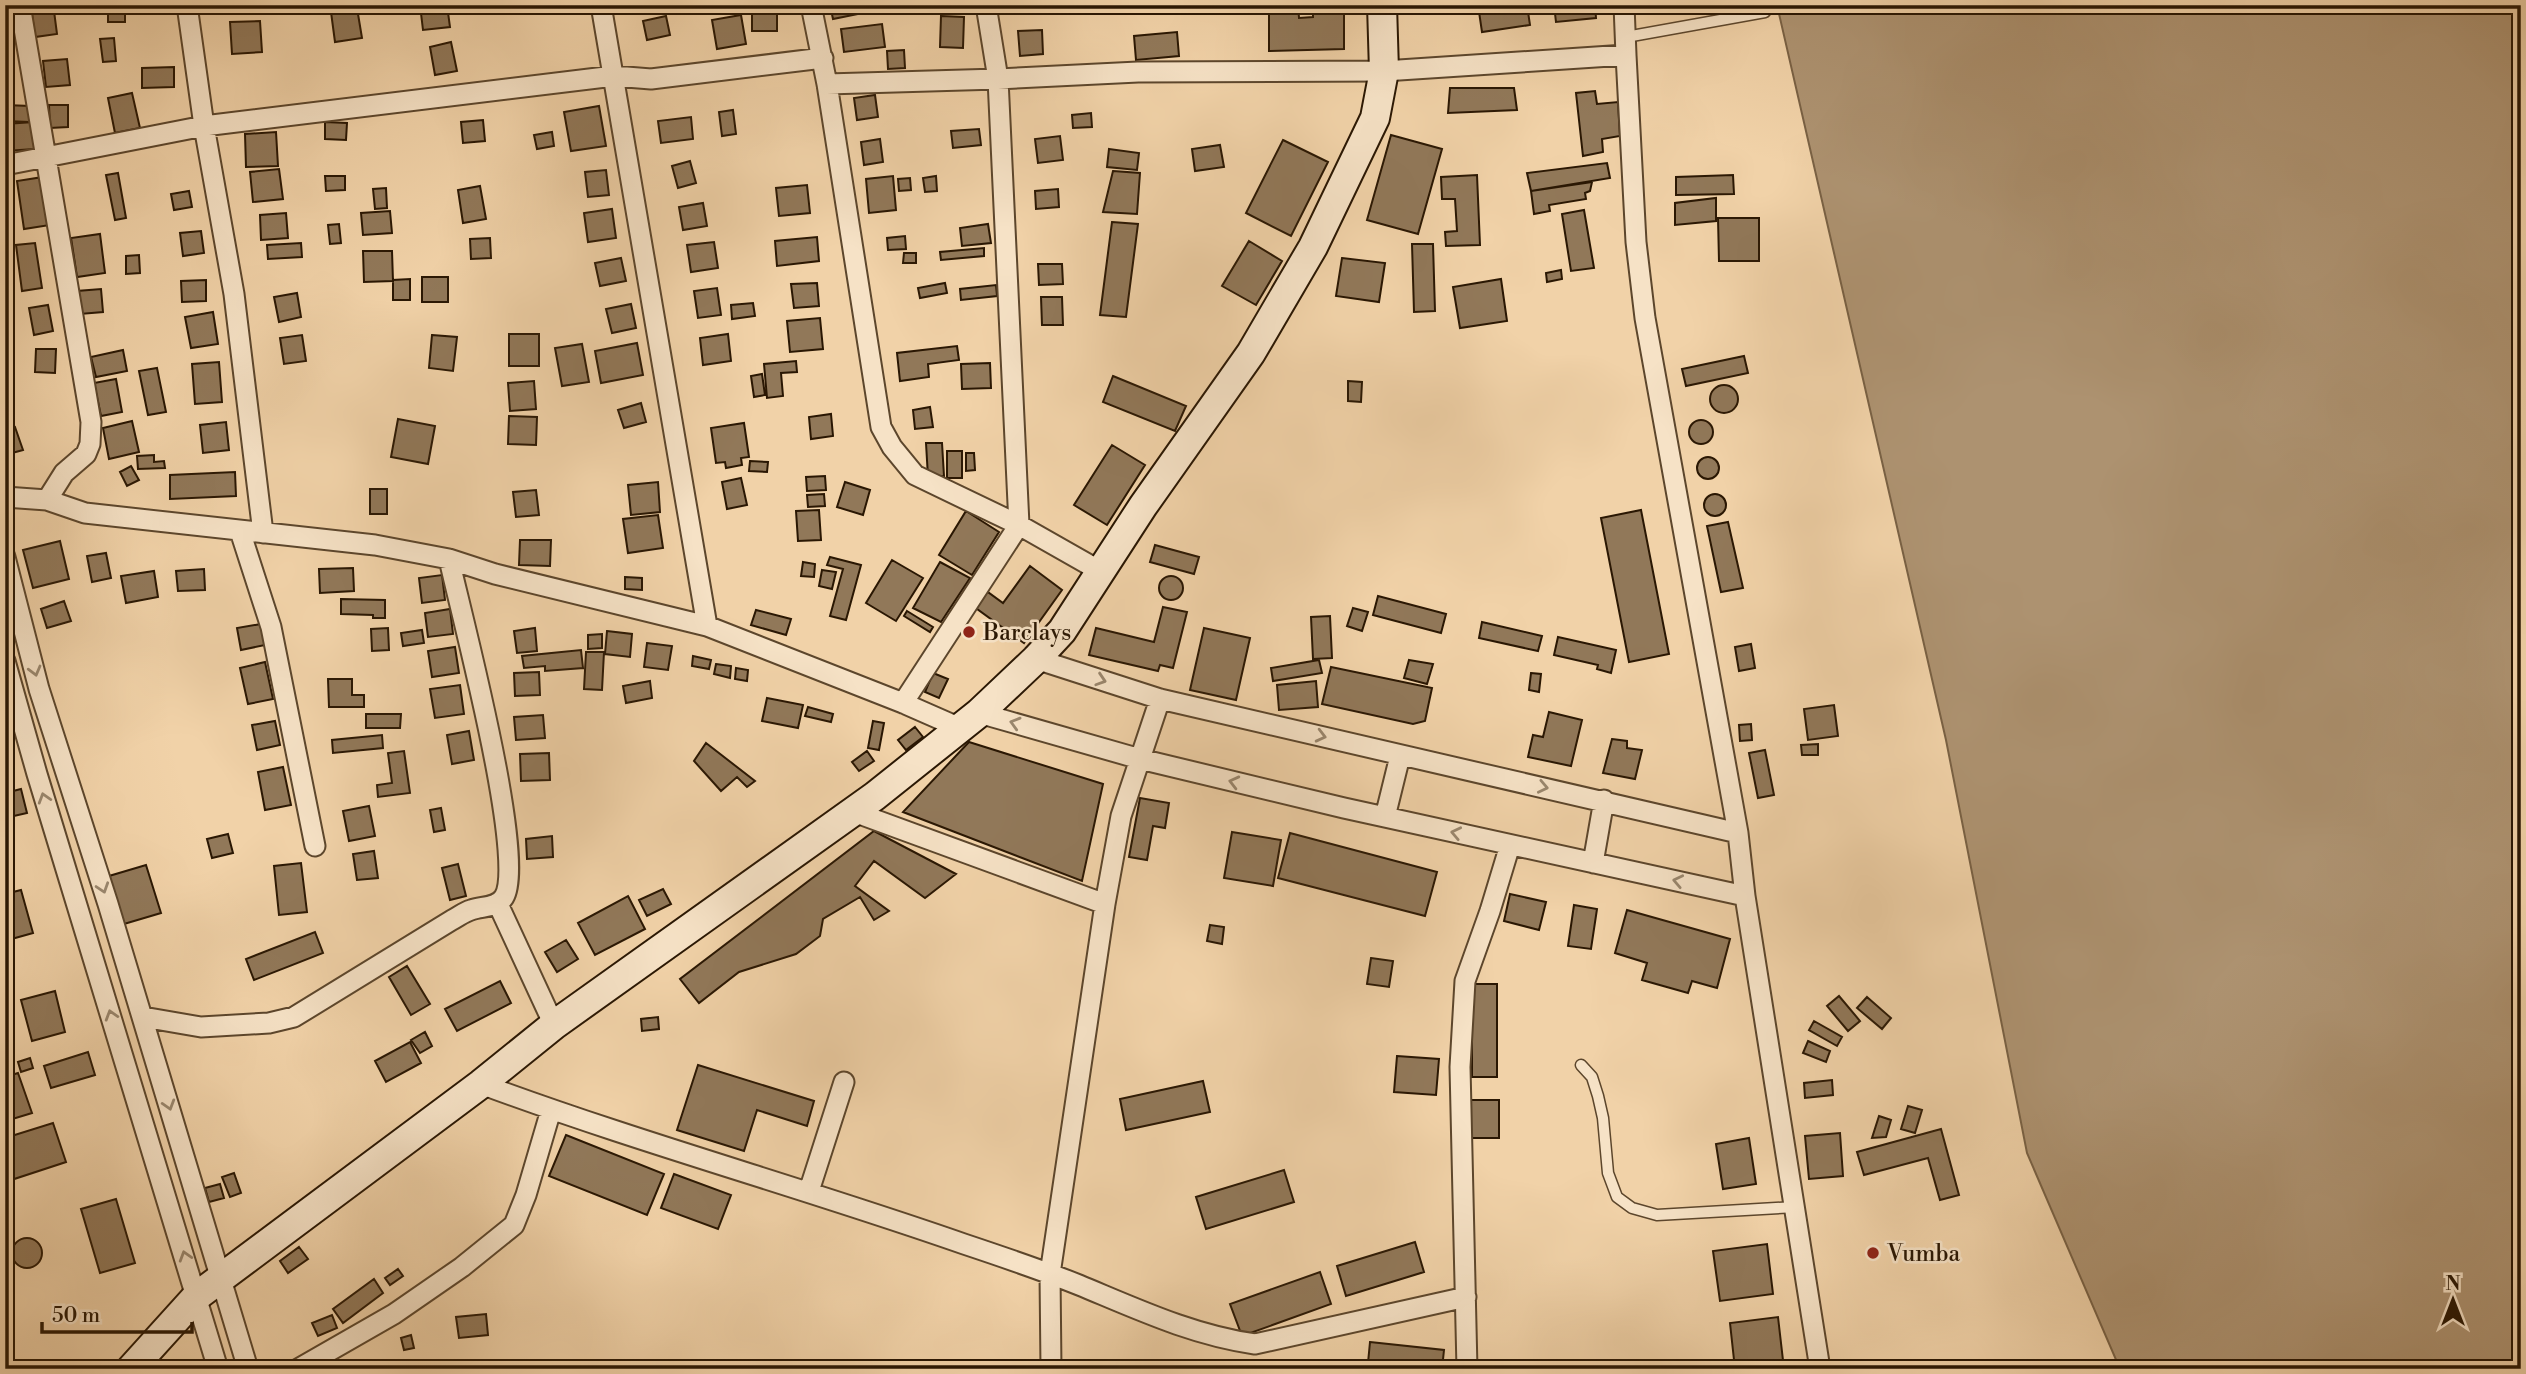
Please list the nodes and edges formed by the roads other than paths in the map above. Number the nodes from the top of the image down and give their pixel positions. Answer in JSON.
{"nodes":[{"id":1,"x":20,"y":5,"type":"edge"},
{"id":2,"x":187,"y":5,"type":"edge"},
{"id":3,"x":601,"y":5,"type":"edge"},
{"id":4,"x":811,"y":5,"type":"edge"},
{"id":5,"x":986,"y":5,"type":"edge"},
{"id":6,"x":1382,"y":5,"type":"edge"},
{"id":7,"x":1624,"y":5,"type":"edge"},
{"id":8,"x":1765,"y":12,"type":"dead end"},
{"id":9,"x":1626,"y":46,"type":"junction"},
{"id":10,"x":823,"y":58,"type":"junction"},
{"id":11,"x":1384,"y":71,"type":"junction"},
{"id":12,"x":614,"y":76,"type":"junction"},
{"id":13,"x":998,"y":79,"type":"junction"},
{"id":14,"x":827,"y":84,"type":"junction"},
{"id":15,"x":204,"y":126,"type":"junction"},
{"id":16,"x":46,"y":156,"type":"junction"},
{"id":17,"x":5,"y":165,"type":"edge"},
{"id":18,"x":5,"y":498,"type":"edge"},
{"id":19,"x":47,"y":500,"type":"junction"},
{"id":20,"x":1019,"y":525,"type":"junction"},
{"id":21,"x":240,"y":531,"type":"junction"},
{"id":22,"x":263,"y":533,"type":"junction"},
{"id":23,"x":5,"y":557,"type":"edge"},
{"id":24,"x":449,"y":558,"type":"junction"},
{"id":25,"x":1100,"y":571,"type":"junction"},
{"id":26,"x":708,"y":626,"type":"junction"},
{"id":27,"x":1036,"y":659,"type":"junction"},
{"id":28,"x":5,"y":661,"type":"edge"},
{"id":29,"x":1160,"y":699,"type":"junction"},
{"id":30,"x":903,"y":703,"type":"junction"},
{"id":31,"x":969,"y":720,"type":"junction"},
{"id":32,"x":1401,"y":756,"type":"junction"},
{"id":33,"x":1140,"y":759,"type":"junction"},
{"id":34,"x":1604,"y":800,"type":"junction"},
{"id":35,"x":854,"y":812,"type":"junction"},
{"id":36,"x":1385,"y":817,"type":"junction"},
{"id":37,"x":1738,"y":833,"type":"junction"},
{"id":38,"x":1510,"y":845,"type":"junction"},
{"id":39,"x":316,"y":846,"type":"dead end"},
{"id":40,"x":1593,"y":863,"type":"junction"},
{"id":41,"x":1745,"y":896,"type":"junction"},
{"id":42,"x":498,"y":904,"type":"junction"},
{"id":43,"x":1105,"y":904,"type":"junction"},
{"id":44,"x":143,"y":1017,"type":"junction"},
{"id":45,"x":554,"y":1025,"type":"junction"},
{"id":46,"x":150,"y":1043,"type":"junction"},
{"id":47,"x":122,"y":1052,"type":"junction"},
{"id":48,"x":1581,"y":1065,"type":"dead end"},
{"id":49,"x":844,"y":1082,"type":"dead end"},
{"id":50,"x":481,"y":1084,"type":"junction"},
{"id":51,"x":551,"y":1110,"type":"junction"},
{"id":52,"x":809,"y":1191,"type":"junction"},
{"id":53,"x":1795,"y":1208,"type":"junction"},
{"id":54,"x":1049,"y":1274,"type":"junction"},
{"id":55,"x":222,"y":1278,"type":"junction"},
{"id":56,"x":197,"y":1296,"type":"junction"},
{"id":57,"x":1466,"y":1297,"type":"junction"},
{"id":58,"x":131,"y":1369,"type":"edge"},
{"id":59,"x":218,"y":1369,"type":"edge"},
{"id":60,"x":248,"y":1369,"type":"edge"},
{"id":61,"x":298,"y":1369,"type":"edge"},
{"id":62,"x":1052,"y":1369,"type":"edge"},
{"id":63,"x":1467,"y":1369,"type":"edge"},
{"id":64,"x":1821,"y":1369,"type":"edge"}],
"edges":[{"from":1,"to":16,"type":"street"},
{"from":2,"to":15,"type":"street"},
{"from":3,"to":12,"type":"street"},
{"from":4,"to":10,"type":"street"},
{"from":5,"to":13,"type":"street"},
{"from":6,"to":11,"type":"street"},
{"from":7,"to":9,"type":"street"},
{"from":8,"to":9,"type":"lane"},
{"from":9,"to":11,"type":"street"},
{"from":9,"to":37,"type":"street"},
{"from":10,"to":12,"type":"street"},
{"from":10,"to":14,"type":"street"},
{"from":11,"to":13,"type":"street"},
{"from":11,"to":25,"type":"street"},
{"from":12,"to":15,"type":"street"},
{"from":12,"to":26,"type":"street"},
{"from":13,"to":14,"type":"street"},
{"from":13,"to":20,"type":"street"},
{"from":14,"to":20,"type":"street"},
{"from":15,"to":16,"type":"street"},
{"from":15,"to":22,"type":"street"},
{"from":16,"to":17,"type":"street"},
{"from":16,"to":19,"type":"street"},
{"from":18,"to":19,"type":"street"},
{"from":19,"to":21,"type":"street"},
{"from":20,"to":25,"type":"street"},
{"from":20,"to":30,"type":"street"},
{"from":21,"to":22,"type":"street"},
{"from":21,"to":39,"type":"street"},
{"from":22,"to":24,"type":"street"},
{"from":23,"to":44,"type":"street","one_way":true},
{"from":24,"to":26,"type":"street"},
{"from":24,"to":42,"type":"street"},
{"from":25,"to":27,"type":"street"},
{"from":26,"to":30,"type":"street"},
{"from":27,"to":29,"type":"street","one_way":true},
{"from":27,"to":31,"type":"street"},
{"from":47,"to":28,"type":"street","one_way":true},
{"from":29,"to":32,"type":"street","one_way":true},
{"from":29,"to":33,"type":"street"},
{"from":30,"to":31,"type":"street"},
{"from":33,"to":31,"type":"street","one_way":true},
{"from":31,"to":35,"type":"street"},
{"from":32,"to":34,"type":"street","one_way":true},
{"from":32,"to":36,"type":"street"},
{"from":36,"to":33,"type":"street","one_way":true},
{"from":33,"to":43,"type":"street"},
{"from":34,"to":37,"type":"street"},
{"from":34,"to":40,"type":"street"},
{"from":35,"to":43,"type":"street"},
{"from":35,"to":45,"type":"street"},
{"from":38,"to":36,"type":"street","one_way":true},
{"from":37,"to":41,"type":"street"},
{"from":38,"to":40,"type":"street"},
{"from":38,"to":57,"type":"street"},
{"from":41,"to":40,"type":"street","one_way":true},
{"from":41,"to":53,"type":"street"},
{"from":42,"to":44,"type":"street"},
{"from":42,"to":45,"type":"street"},
{"from":43,"to":54,"type":"street"},
{"from":44,"to":46,"type":"street"},
{"from":45,"to":50,"type":"street"},
{"from":46,"to":47,"type":"street"},
{"from":46,"to":55,"type":"street","one_way":true},
{"from":56,"to":47,"type":"street","one_way":true},
{"from":48,"to":53,"type":"lane"},
{"from":49,"to":52,"type":"street"},
{"from":50,"to":51,"type":"street"},
{"from":50,"to":55,"type":"street"},
{"from":51,"to":52,"type":"street"},
{"from":51,"to":61,"type":"street"},
{"from":52,"to":54,"type":"street"},
{"from":53,"to":64,"type":"street"},
{"from":54,"to":57,"type":"street"},
{"from":54,"to":62,"type":"street"},
{"from":55,"to":56,"type":"street"},
{"from":55,"to":60,"type":"street"},
{"from":56,"to":58,"type":"street"},
{"from":56,"to":59,"type":"street"},
{"from":57,"to":63,"type":"street"}]}
